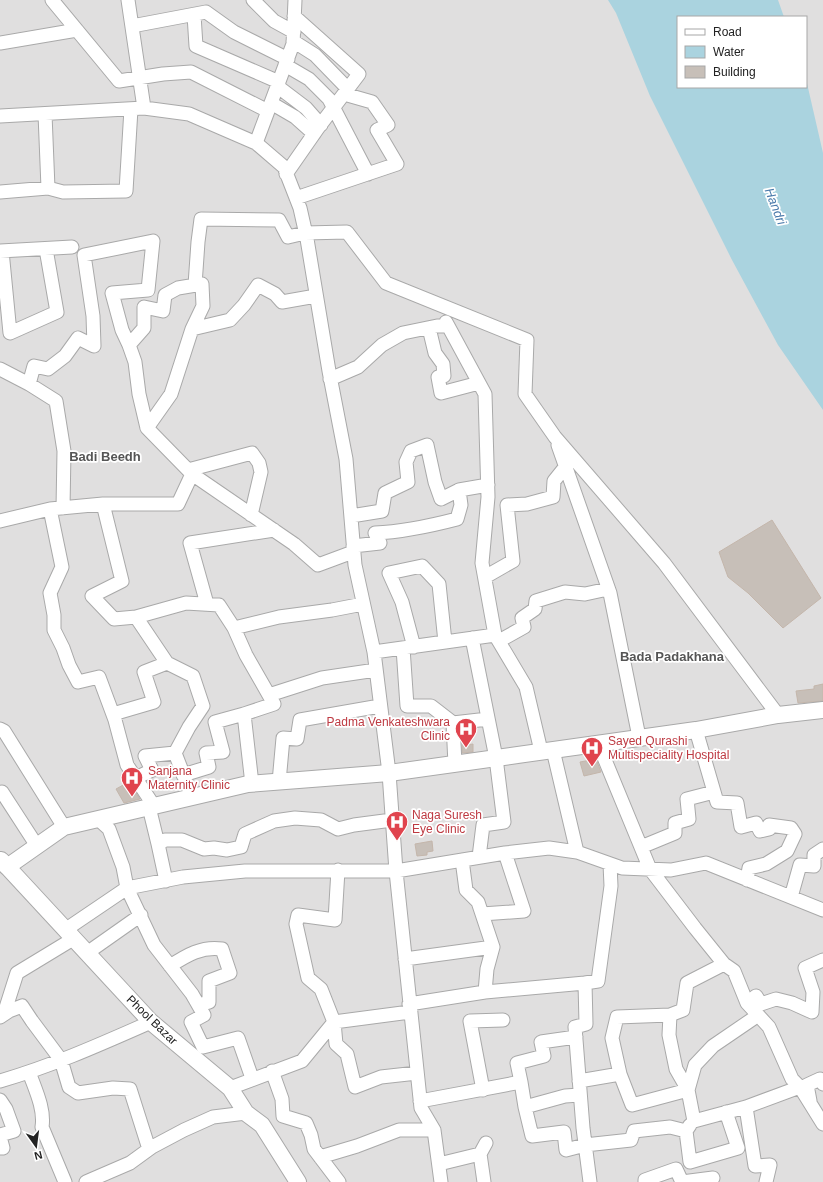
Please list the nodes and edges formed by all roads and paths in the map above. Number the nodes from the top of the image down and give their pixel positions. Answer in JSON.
{"nodes":[{"id":1,"x":52,"y":0,"type":"edge"},
{"id":2,"x":253,"y":0,"type":"edge"},
{"id":3,"x":295,"y":0,"type":"edge"},
{"id":4,"x":131,"y":2,"type":"edge"},
{"id":5,"x":194,"y":14,"type":"junction"},
{"id":6,"x":294,"y":16,"type":"junction"},
{"id":7,"x":132,"y":26,"type":"junction"},
{"id":8,"x":77,"y":30,"type":"junction"},
{"id":9,"x":293,"y":37,"type":"junction"},
{"id":10,"x":0,"y":43,"type":"edge"},
{"id":11,"x":286,"y":62,"type":"junction"},
{"id":12,"x":139,"y":78,"type":"junction"},
{"id":13,"x":278,"y":84,"type":"junction"},
{"id":14,"x":346,"y":92,"type":"junction"},
{"id":15,"x":270,"y":107,"type":"junction"},
{"id":16,"x":137,"y":108,"type":"junction"},
{"id":17,"x":334,"y":108,"type":"junction"},
{"id":18,"x":45,"y":114,"type":"junction"},
{"id":19,"x":0,"y":116,"type":"edge"},
{"id":20,"x":318,"y":129,"type":"junction"},
{"id":21,"x":256,"y":143,"type":"junction"},
{"id":22,"x":286,"y":174,"type":"junction"},
{"id":23,"x":368,"y":174,"type":"junction"},
{"id":24,"x":48,"y":188,"type":"junction"},
{"id":25,"x":0,"y":192,"type":"edge"},
{"id":26,"x":296,"y":198,"type":"junction"},
{"id":27,"x":305,"y":233,"type":"junction"},
{"id":28,"x":72,"y":247,"type":"dead end"},
{"id":29,"x":46,"y":249,"type":"junction"},
{"id":30,"x":1,"y":251,"type":"edge"},
{"id":31,"x":195,"y":285,"type":"junction"},
{"id":32,"x":316,"y":296,"type":"junction"},
{"id":33,"x":429,"y":328,"type":"junction"},
{"id":34,"x":192,"y":329,"type":"junction"},
{"id":35,"x":129,"y":345,"type":"junction"},
{"id":36,"x":1,"y":372,"type":"edge"},
{"id":37,"x":330,"y":379,"type":"junction"},
{"id":38,"x":479,"y":383,"type":"junction"},
{"id":39,"x":29,"y":384,"type":"junction"},
{"id":40,"x":147,"y":428,"type":"junction"},
{"id":41,"x":555,"y":437,"type":"junction"},
{"id":42,"x":566,"y":466,"type":"junction"},
{"id":43,"x":190,"y":472,"type":"junction"},
{"id":44,"x":488,"y":485,"type":"junction"},
{"id":45,"x":459,"y":490,"type":"junction"},
{"id":46,"x":102,"y":504,"type":"junction"},
{"id":47,"x":64,"y":508,"type":"junction"},
{"id":48,"x":50,"y":509,"type":"junction"},
{"id":49,"x":251,"y":515,"type":"junction"},
{"id":50,"x":351,"y":516,"type":"junction"},
{"id":51,"x":0,"y":521,"type":"edge"},
{"id":52,"x":274,"y":530,"type":"junction"},
{"id":53,"x":353,"y":549,"type":"junction"},
{"id":54,"x":485,"y":577,"type":"junction"},
{"id":55,"x":608,"y":589,"type":"junction"},
{"id":56,"x":207,"y":604,"type":"junction"},
{"id":57,"x":363,"y":604,"type":"junction"},
{"id":58,"x":136,"y":617,"type":"junction"},
{"id":59,"x":234,"y":628,"type":"junction"},
{"id":60,"x":472,"y":638,"type":"junction"},
{"id":61,"x":497,"y":638,"type":"junction"},
{"id":62,"x":445,"y":642,"type":"junction"},
{"id":63,"x":409,"y":648,"type":"junction"},
{"id":64,"x":374,"y":652,"type":"junction"},
{"id":65,"x":167,"y":663,"type":"junction"},
{"id":66,"x":376,"y":670,"type":"junction"},
{"id":67,"x":269,"y":695,"type":"junction"},
{"id":68,"x":380,"y":706,"type":"junction"},
{"id":69,"x":823,"y":710,"type":"edge"},
{"id":70,"x":113,"y":714,"type":"junction"},
{"id":71,"x":244,"y":714,"type":"junction"},
{"id":72,"x":778,"y":715,"type":"junction"},
{"id":73,"x":488,"y":719,"type":"junction"},
{"id":74,"x":453,"y":724,"type":"junction"},
{"id":75,"x":0,"y":729,"type":"edge"},
{"id":76,"x":696,"y":730,"type":"junction"},
{"id":77,"x":639,"y":737,"type":"junction"},
{"id":78,"x":598,"y":743,"type":"junction"},
{"id":79,"x":5,"y":744,"type":"edge"},
{"id":80,"x":547,"y":750,"type":"junction"},
{"id":81,"x":175,"y":754,"type":"junction"},
{"id":82,"x":496,"y":758,"type":"junction"},
{"id":83,"x":454,"y":764,"type":"junction"},
{"id":84,"x":389,"y":773,"type":"junction"},
{"id":85,"x":183,"y":775,"type":"junction"},
{"id":86,"x":136,"y":778,"type":"junction"},
{"id":87,"x":279,"y":782,"type":"junction"},
{"id":88,"x":252,"y":784,"type":"junction"},
{"id":89,"x":714,"y":792,"type":"junction"},
{"id":90,"x":0,"y":794,"type":"edge"},
{"id":91,"x":192,"y":798,"type":"junction"},
{"id":92,"x":152,"y":807,"type":"junction"},
{"id":93,"x":98,"y":819,"type":"junction"},
{"id":94,"x":392,"y":820,"type":"junction"},
{"id":95,"x":64,"y":827,"type":"junction"},
{"id":96,"x":158,"y":844,"type":"junction"},
{"id":97,"x":37,"y":846,"type":"junction"},
{"id":98,"x":641,"y":847,"type":"junction"},
{"id":99,"x":823,"y":849,"type":"edge"},
{"id":100,"x":577,"y":852,"type":"junction"},
{"id":101,"x":506,"y":853,"type":"junction"},
{"id":102,"x":479,"y":857,"type":"junction"},
{"id":103,"x":462,"y":860,"type":"junction"},
{"id":104,"x":3,"y":864,"type":"edge"},
{"id":105,"x":610,"y":864,"type":"junction"},
{"id":106,"x":650,"y":869,"type":"junction"},
{"id":107,"x":338,"y":870,"type":"junction"},
{"id":108,"x":396,"y":871,"type":"junction"},
{"id":109,"x":747,"y":880,"type":"junction"},
{"id":110,"x":166,"y":881,"type":"junction"},
{"id":111,"x":127,"y":888,"type":"junction"},
{"id":112,"x":791,"y":897,"type":"junction"},
{"id":113,"x":823,"y":910,"type":"edge"},
{"id":114,"x":482,"y":914,"type":"junction"},
{"id":115,"x":141,"y":916,"type":"junction"},
{"id":116,"x":69,"y":934,"type":"junction"},
{"id":117,"x":493,"y":947,"type":"junction"},
{"id":118,"x":87,"y":953,"type":"junction"},
{"id":119,"x":405,"y":959,"type":"junction"},
{"id":120,"x":823,"y":960,"type":"edge"},
{"id":121,"x":724,"y":964,"type":"junction"},
{"id":122,"x":170,"y":966,"type":"junction"},
{"id":123,"x":585,"y":982,"type":"junction"},
{"id":124,"x":485,"y":992,"type":"junction"},
{"id":125,"x":747,"y":1003,"type":"junction"},
{"id":126,"x":199,"y":1005,"type":"junction"},
{"id":127,"x":410,"y":1008,"type":"junction"},
{"id":128,"x":817,"y":1013,"type":"edge"},
{"id":129,"x":670,"y":1015,"type":"junction"},
{"id":130,"x":2,"y":1016,"type":"edge"},
{"id":131,"x":757,"y":1016,"type":"junction"},
{"id":132,"x":503,"y":1020,"type":"dead end"},
{"id":133,"x":151,"y":1022,"type":"junction"},
{"id":134,"x":334,"y":1022,"type":"junction"},
{"id":135,"x":576,"y":1037,"type":"junction"},
{"id":136,"x":61,"y":1060,"type":"junction"},
{"id":137,"x":272,"y":1071,"type":"junction"},
{"id":138,"x":29,"y":1072,"type":"junction"},
{"id":139,"x":417,"y":1073,"type":"junction"},
{"id":140,"x":620,"y":1074,"type":"junction"},
{"id":141,"x":252,"y":1078,"type":"junction"},
{"id":142,"x":0,"y":1081,"type":"edge"},
{"id":143,"x":579,"y":1081,"type":"junction"},
{"id":144,"x":521,"y":1082,"type":"junction"},
{"id":145,"x":823,"y":1084,"type":"edge"},
{"id":146,"x":800,"y":1087,"type":"junction"},
{"id":147,"x":230,"y":1088,"type":"junction"},
{"id":148,"x":483,"y":1090,"type":"junction"},
{"id":149,"x":688,"y":1090,"type":"junction"},
{"id":150,"x":580,"y":1095,"type":"junction"},
{"id":151,"x":0,"y":1100,"type":"edge"},
{"id":152,"x":420,"y":1101,"type":"junction"},
{"id":153,"x":810,"y":1105,"type":"junction"},
{"id":154,"x":525,"y":1107,"type":"junction"},
{"id":155,"x":746,"y":1107,"type":"junction"},
{"id":156,"x":726,"y":1112,"type":"junction"},
{"id":157,"x":246,"y":1113,"type":"junction"},
{"id":158,"x":823,"y":1124,"type":"edge"},
{"id":159,"x":690,"y":1126,"type":"junction"},
{"id":160,"x":434,"y":1130,"type":"junction"},
{"id":161,"x":0,"y":1136,"type":"edge"},
{"id":162,"x":585,"y":1145,"type":"junction"},
{"id":163,"x":0,"y":1148,"type":"edge"},
{"id":164,"x":149,"y":1149,"type":"junction"},
{"id":165,"x":320,"y":1157,"type":"junction"},
{"id":166,"x":439,"y":1164,"type":"junction"},
{"id":167,"x":712,"y":1175,"type":"edge"},
{"id":168,"x":65,"y":1182,"type":"edge"},
{"id":169,"x":86,"y":1182,"type":"edge"},
{"id":170,"x":298,"y":1182,"type":"edge"},
{"id":171,"x":339,"y":1182,"type":"edge"},
{"id":172,"x":441,"y":1182,"type":"edge"},
{"id":173,"x":484,"y":1182,"type":"edge"},
{"id":174,"x":590,"y":1182,"type":"edge"},
{"id":175,"x":645,"y":1182,"type":"edge"},
{"id":176,"x":682,"y":1182,"type":"edge"},
{"id":177,"x":766,"y":1182,"type":"edge"}],
"edges":[{"from":1,"to":8,"type":"street"},
{"from":2,"to":9,"type":"street"},
{"from":3,"to":6,"type":"street"},
{"from":4,"to":7,"type":"street"},
{"from":5,"to":7,"type":"street"},
{"from":5,"to":11,"type":"street"},
{"from":5,"to":13,"type":"street"},
{"from":6,"to":9,"type":"street"},
{"from":6,"to":14,"type":"street"},
{"from":7,"to":12,"type":"street"},
{"from":8,"to":10,"type":"street"},
{"from":8,"to":12,"type":"street"},
{"from":9,"to":11,"type":"street"},
{"from":9,"to":14,"type":"street"},
{"from":11,"to":13,"type":"street"},
{"from":11,"to":17,"type":"street"},
{"from":12,"to":15,"type":"street"},
{"from":12,"to":16,"type":"street"},
{"from":13,"to":15,"type":"street"},
{"from":13,"to":20,"type":"street"},
{"from":14,"to":17,"type":"street"},
{"from":14,"to":23,"type":"street"},
{"from":15,"to":20,"type":"street"},
{"from":15,"to":21,"type":"street"},
{"from":16,"to":18,"type":"street"},
{"from":16,"to":21,"type":"street"},
{"from":16,"to":24,"type":"street"},
{"from":17,"to":20,"type":"street"},
{"from":17,"to":23,"type":"street"},
{"from":18,"to":19,"type":"street"},
{"from":18,"to":24,"type":"street"},
{"from":20,"to":22,"type":"street"},
{"from":21,"to":22,"type":"street"},
{"from":22,"to":26,"type":"street"},
{"from":23,"to":26,"type":"street"},
{"from":24,"to":25,"type":"street"},
{"from":26,"to":27,"type":"street"},
{"from":27,"to":31,"type":"street"},
{"from":27,"to":32,"type":"street"},
{"from":27,"to":41,"type":"street"},
{"from":28,"to":29,"type":"street"},
{"from":29,"to":30,"type":"street"},
{"from":29,"to":30,"type":"street"},
{"from":31,"to":34,"type":"street"},
{"from":31,"to":35,"type":"street"},
{"from":32,"to":34,"type":"street"},
{"from":32,"to":37,"type":"street"},
{"from":33,"to":37,"type":"street"},
{"from":33,"to":38,"type":"street"},
{"from":33,"to":38,"type":"street"},
{"from":34,"to":40,"type":"street"},
{"from":35,"to":39,"type":"street"},
{"from":35,"to":40,"type":"street"},
{"from":36,"to":39,"type":"street"},
{"from":37,"to":50,"type":"street"},
{"from":38,"to":44,"type":"street"},
{"from":39,"to":47,"type":"street"},
{"from":40,"to":43,"type":"street"},
{"from":41,"to":42,"type":"street"},
{"from":41,"to":72,"type":"street"},
{"from":42,"to":54,"type":"street"},
{"from":42,"to":55,"type":"street"},
{"from":43,"to":46,"type":"street"},
{"from":43,"to":49,"type":"street"},
{"from":43,"to":49,"type":"street"},
{"from":44,"to":45,"type":"street"},
{"from":44,"to":54,"type":"street"},
{"from":45,"to":50,"type":"street"},
{"from":45,"to":53,"type":"street"},
{"from":46,"to":47,"type":"street"},
{"from":46,"to":58,"type":"street"},
{"from":47,"to":48,"type":"street"},
{"from":48,"to":51,"type":"street"},
{"from":48,"to":70,"type":"street"},
{"from":49,"to":52,"type":"street"},
{"from":50,"to":53,"type":"street"},
{"from":52,"to":53,"type":"street"},
{"from":52,"to":56,"type":"street"},
{"from":53,"to":57,"type":"street"},
{"from":54,"to":61,"type":"street"},
{"from":55,"to":61,"type":"street"},
{"from":55,"to":77,"type":"street"},
{"from":56,"to":58,"type":"street"},
{"from":56,"to":59,"type":"street"},
{"from":57,"to":59,"type":"street"},
{"from":57,"to":64,"type":"street"},
{"from":58,"to":65,"type":"street"},
{"from":59,"to":67,"type":"street"},
{"from":60,"to":61,"type":"street"},
{"from":60,"to":62,"type":"street"},
{"from":60,"to":73,"type":"street"},
{"from":61,"to":80,"type":"street"},
{"from":62,"to":63,"type":"street"},
{"from":62,"to":63,"type":"street"},
{"from":63,"to":64,"type":"street"},
{"from":63,"to":74,"type":"street"},
{"from":64,"to":66,"type":"street"},
{"from":65,"to":70,"type":"street"},
{"from":65,"to":81,"type":"street"},
{"from":66,"to":67,"type":"street"},
{"from":66,"to":68,"type":"street"},
{"from":67,"to":71,"type":"street"},
{"from":68,"to":84,"type":"street"},
{"from":68,"to":87,"type":"street"},
{"from":69,"to":72,"type":"street"},
{"from":70,"to":86,"type":"street"},
{"from":71,"to":85,"type":"street"},
{"from":71,"to":88,"type":"street"},
{"from":72,"to":76,"type":"street"},
{"from":73,"to":74,"type":"street"},
{"from":73,"to":82,"type":"street"},
{"from":74,"to":83,"type":"street"},
{"from":75,"to":79,"type":"street"},
{"from":76,"to":77,"type":"street"},
{"from":76,"to":89,"type":"street"},
{"from":77,"to":78,"type":"street"},
{"from":78,"to":80,"type":"street"},
{"from":78,"to":98,"type":"street"},
{"from":79,"to":95,"type":"street"},
{"from":80,"to":82,"type":"street"},
{"from":80,"to":100,"type":"street"},
{"from":81,"to":85,"type":"street"},
{"from":81,"to":86,"type":"street"},
{"from":82,"to":83,"type":"street"},
{"from":82,"to":102,"type":"street"},
{"from":83,"to":84,"type":"street"},
{"from":84,"to":87,"type":"street"},
{"from":84,"to":94,"type":"street"},
{"from":85,"to":91,"type":"street"},
{"from":86,"to":92,"type":"street"},
{"from":87,"to":88,"type":"street"},
{"from":88,"to":91,"type":"street"},
{"from":89,"to":98,"type":"street"},
{"from":89,"to":109,"type":"street"},
{"from":90,"to":97,"type":"street"},
{"from":91,"to":92,"type":"street"},
{"from":92,"to":93,"type":"street"},
{"from":92,"to":96,"type":"street"},
{"from":93,"to":95,"type":"street"},
{"from":93,"to":111,"type":"street"},
{"from":94,"to":96,"type":"street"},
{"from":94,"to":108,"type":"street"},
{"from":95,"to":97,"type":"street"},
{"from":96,"to":110,"type":"street"},
{"from":97,"to":104,"type":"street"},
{"from":98,"to":106,"type":"street"},
{"from":99,"to":112,"type":"street"},
{"from":100,"to":101,"type":"street"},
{"from":100,"to":105,"type":"street"},
{"from":101,"to":102,"type":"street"},
{"from":101,"to":114,"type":"street"},
{"from":102,"to":103,"type":"street"},
{"from":103,"to":108,"type":"street"},
{"from":103,"to":114,"type":"street"},
{"from":104,"to":116,"type":"street","name":"Phool Bazar"},
{"from":105,"to":106,"type":"street"},
{"from":105,"to":123,"type":"street"},
{"from":106,"to":109,"type":"street"},
{"from":106,"to":121,"type":"street"},
{"from":107,"to":108,"type":"street"},
{"from":107,"to":110,"type":"street"},
{"from":107,"to":134,"type":"street"},
{"from":108,"to":119,"type":"street"},
{"from":109,"to":112,"type":"street"},
{"from":110,"to":111,"type":"street"},
{"from":111,"to":115,"type":"street"},
{"from":111,"to":116,"type":"street"},
{"from":112,"to":113,"type":"street"},
{"from":114,"to":117,"type":"street"},
{"from":115,"to":118,"type":"street"},
{"from":115,"to":122,"type":"street"},
{"from":116,"to":118,"type":"street","name":"Phool Bazar"},
{"from":116,"to":130,"type":"street"},
{"from":117,"to":119,"type":"street"},
{"from":117,"to":124,"type":"street"},
{"from":118,"to":133,"type":"street","name":"Phool Bazar"},
{"from":119,"to":127,"type":"street"},
{"from":120,"to":128,"type":"street"},
{"from":121,"to":125,"type":"street"},
{"from":121,"to":129,"type":"street"},
{"from":122,"to":126,"type":"street"},
{"from":122,"to":126,"type":"street"},
{"from":123,"to":124,"type":"street"},
{"from":123,"to":135,"type":"street"},
{"from":124,"to":127,"type":"street"},
{"from":125,"to":128,"type":"street"},
{"from":125,"to":131,"type":"street"},
{"from":126,"to":141,"type":"street"},
{"from":127,"to":134,"type":"street"},
{"from":127,"to":139,"type":"street"},
{"from":129,"to":140,"type":"street"},
{"from":129,"to":149,"type":"street"},
{"from":130,"to":136,"type":"street"},
{"from":131,"to":146,"type":"street"},
{"from":131,"to":149,"type":"street"},
{"from":132,"to":148,"type":"street"},
{"from":133,"to":136,"type":"street"},
{"from":133,"to":147,"type":"street","name":"Phool Bazar"},
{"from":134,"to":137,"type":"street"},
{"from":134,"to":139,"type":"street"},
{"from":135,"to":143,"type":"street"},
{"from":135,"to":144,"type":"street"},
{"from":136,"to":138,"type":"street"},
{"from":136,"to":164,"type":"street"},
{"from":137,"to":141,"type":"street"},
{"from":137,"to":165,"type":"street"},
{"from":138,"to":142,"type":"street"},
{"from":138,"to":168,"type":"street"},
{"from":139,"to":152,"type":"street"},
{"from":140,"to":143,"type":"street"},
{"from":140,"to":149,"type":"street"},
{"from":141,"to":147,"type":"street"},
{"from":143,"to":150,"type":"street"},
{"from":144,"to":148,"type":"street"},
{"from":144,"to":154,"type":"street"},
{"from":145,"to":153,"type":"street"},
{"from":146,"to":153,"type":"street"},
{"from":146,"to":155,"type":"street"},
{"from":147,"to":157,"type":"street","name":"Phool Bazar"},
{"from":148,"to":152,"type":"street"},
{"from":149,"to":159,"type":"street"},
{"from":150,"to":154,"type":"street"},
{"from":150,"to":162,"type":"street"},
{"from":151,"to":161,"type":"street"},
{"from":152,"to":160,"type":"street"},
{"from":153,"to":158,"type":"street"},
{"from":154,"to":162,"type":"street"},
{"from":155,"to":156,"type":"street"},
{"from":155,"to":177,"type":"street"},
{"from":156,"to":159,"type":"street"},
{"from":156,"to":159,"type":"street"},
{"from":157,"to":164,"type":"street"},
{"from":157,"to":170,"type":"street","name":"Phool Bazar"},
{"from":159,"to":162,"type":"street"},
{"from":160,"to":165,"type":"street"},
{"from":160,"to":166,"type":"street"},
{"from":161,"to":163,"type":"street"},
{"from":162,"to":174,"type":"street"},
{"from":164,"to":169,"type":"street"},
{"from":165,"to":171,"type":"street"},
{"from":166,"to":172,"type":"street"},
{"from":166,"to":173,"type":"street"},
{"from":167,"to":176,"type":"street"},
{"from":175,"to":176,"type":"street"}]}
